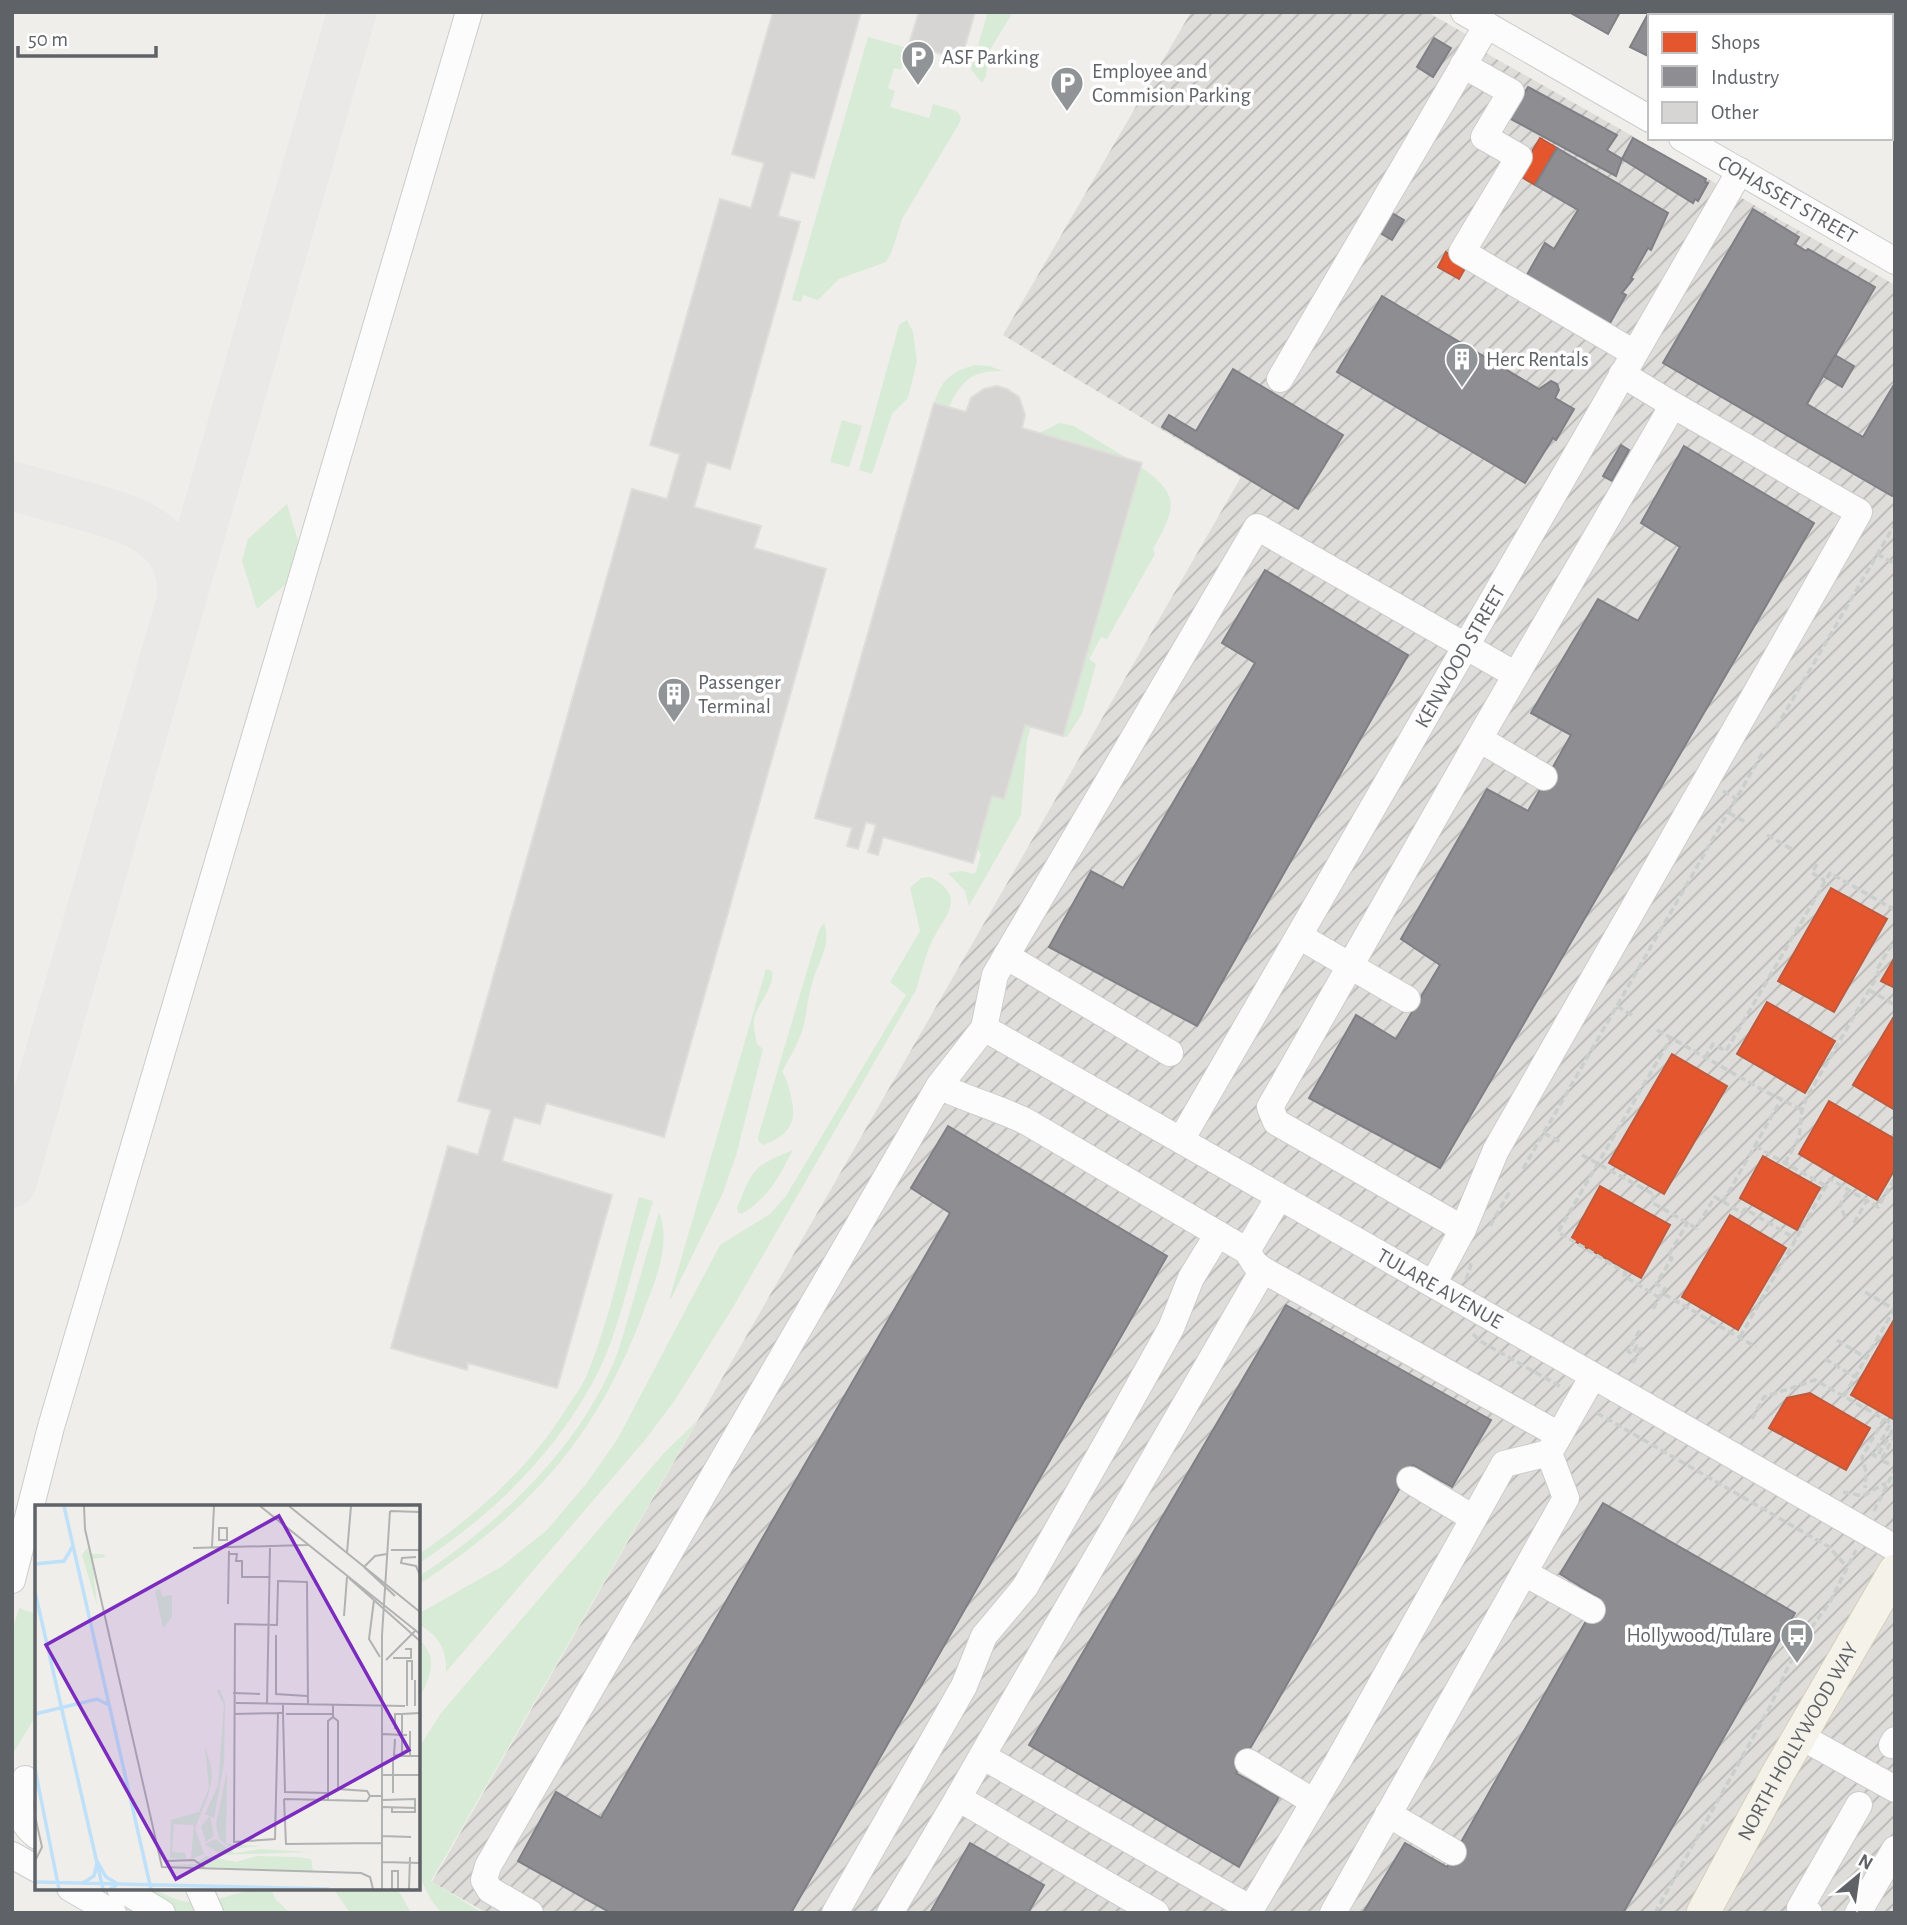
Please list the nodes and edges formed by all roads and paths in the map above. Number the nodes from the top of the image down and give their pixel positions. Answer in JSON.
{"nodes":[{"id":1,"x":469,"y":12,"type":"edge"},
{"id":2,"x":1464,"y":12,"type":"edge"},
{"id":3,"x":1487,"y":25,"type":"junction"},
{"id":4,"x":1463,"y":65,"type":"junction"},
{"id":5,"x":1648,"y":119,"type":"edge"},
{"id":6,"x":1686,"y":140,"type":"edge"},
{"id":7,"x":1740,"y":171,"type":"junction"},
{"id":8,"x":1895,"y":261,"type":"edge"},
{"id":9,"x":1628,"y":364,"type":"junction"},
{"id":10,"x":1280,"y":379,"type":"dead end"},
{"id":11,"x":1673,"y":405,"type":"junction"},
{"id":12,"x":1895,"y":524,"type":"edge"},
{"id":13,"x":1877,"y":554,"type":"junction"},
{"id":14,"x":1895,"y":564,"type":"edge"},
{"id":15,"x":1466,"y":646,"type":"junction"},
{"id":16,"x":1516,"y":676,"type":"junction"},
{"id":17,"x":1776,"y":728,"type":"dead end"},
{"id":18,"x":1479,"y":739,"type":"junction"},
{"id":19,"x":1763,"y":752,"type":"dead end"},
{"id":20,"x":1544,"y":776,"type":"dead end"},
{"id":21,"x":1729,"y":813,"type":"junction"},
{"id":22,"x":1747,"y":823,"type":"dead end"},
{"id":23,"x":1767,"y":835,"type":"dead end"},
{"id":24,"x":1793,"y":850,"type":"dead end"},
{"id":25,"x":1816,"y":864,"type":"dead end"},
{"id":26,"x":1825,"y":881,"type":"junction"},
{"id":27,"x":1895,"y":910,"type":"edge"},
{"id":28,"x":1298,"y":936,"type":"junction"},
{"id":29,"x":1895,"y":939,"type":"edge"},
{"id":30,"x":1006,"y":956,"type":"junction"},
{"id":31,"x":1351,"y":966,"type":"junction"},
{"id":32,"x":1869,"y":990,"type":"junction"},
{"id":33,"x":1408,"y":999,"type":"dead end"},
{"id":34,"x":1895,"y":1005,"type":"edge"},
{"id":35,"x":1617,"y":1006,"type":"junction"},
{"id":36,"x":1635,"y":1017,"type":"dead end"},
{"id":37,"x":984,"y":1028,"type":"junction"},
{"id":38,"x":1657,"y":1030,"type":"dead end"},
{"id":39,"x":1671,"y":1038,"type":"junction"},
{"id":40,"x":1170,"y":1053,"type":"dead end"},
{"id":41,"x":1705,"y":1058,"type":"junction"},
{"id":42,"x":939,"y":1086,"type":"junction"},
{"id":43,"x":1782,"y":1098,"type":"junction"},
{"id":44,"x":1802,"y":1110,"type":"junction"},
{"id":45,"x":1544,"y":1133,"type":"junction"},
{"id":46,"x":1181,"y":1140,"type":"junction"},
{"id":47,"x":1562,"y":1143,"type":"dead end"},
{"id":48,"x":1755,"y":1146,"type":"junction"},
{"id":49,"x":1582,"y":1155,"type":"dead end"},
{"id":50,"x":1785,"y":1163,"type":"junction"},
{"id":51,"x":1598,"y":1164,"type":"junction"},
{"id":52,"x":1522,"y":1169,"type":"dead end"},
{"id":53,"x":1895,"y":1178,"type":"edge"},
{"id":54,"x":1826,"y":1186,"type":"junction"},
{"id":55,"x":1849,"y":1190,"type":"junction"},
{"id":56,"x":1279,"y":1197,"type":"junction"},
{"id":57,"x":1867,"y":1200,"type":"junction"},
{"id":58,"x":1723,"y":1202,"type":"junction"},
{"id":59,"x":1845,"y":1217,"type":"dead end"},
{"id":60,"x":1688,"y":1223,"type":"junction"},
{"id":61,"x":1854,"y":1223,"type":"dead end"},
{"id":62,"x":1463,"y":1229,"type":"junction"},
{"id":63,"x":1218,"y":1234,"type":"junction"},
{"id":64,"x":1797,"y":1239,"type":"junction"},
{"id":65,"x":1255,"y":1260,"type":"junction"},
{"id":66,"x":1433,"y":1284,"type":"junction"},
{"id":67,"x":1865,"y":1292,"type":"dead end"},
{"id":68,"x":1661,"y":1295,"type":"junction"},
{"id":69,"x":1653,"y":1308,"type":"dead end"},
{"id":70,"x":1894,"y":1308,"type":"edge"},
{"id":71,"x":1466,"y":1327,"type":"dead end"},
{"id":72,"x":1642,"y":1328,"type":"dead end"},
{"id":73,"x":1740,"y":1337,"type":"junction"},
{"id":74,"x":1836,"y":1340,"type":"dead end"},
{"id":75,"x":1756,"y":1347,"type":"dead end"},
{"id":76,"x":1866,"y":1358,"type":"junction"},
{"id":77,"x":1825,"y":1359,"type":"dead end"},
{"id":78,"x":1633,"y":1363,"type":"dead end"},
{"id":79,"x":1593,"y":1376,"type":"junction"},
{"id":80,"x":1855,"y":1377,"type":"junction"},
{"id":81,"x":1844,"y":1396,"type":"junction"},
{"id":82,"x":1580,"y":1400,"type":"junction"},
{"id":83,"x":1752,"y":1419,"type":"dead end"},
{"id":84,"x":1884,"y":1419,"type":"junction"},
{"id":85,"x":1895,"y":1426,"type":"edge"},
{"id":86,"x":1895,"y":1435,"type":"edge"},
{"id":87,"x":1554,"y":1444,"type":"junction"},
{"id":88,"x":1889,"y":1464,"type":"dead end"},
{"id":89,"x":1895,"y":1469,"type":"edge"},
{"id":90,"x":1410,"y":1480,"type":"dead end"},
{"id":91,"x":1865,"y":1488,"type":"dead end"},
{"id":92,"x":1863,"y":1496,"type":"dead end"},
{"id":93,"x":1473,"y":1518,"type":"junction"},
{"id":94,"x":1895,"y":1548,"type":"edge"},
{"id":95,"x":1895,"y":1572,"type":"edge"},
{"id":96,"x":1524,"y":1573,"type":"junction"},
{"id":97,"x":12,"y":1580,"type":"edge"},
{"id":98,"x":1592,"y":1611,"type":"dead end"},
{"id":99,"x":1800,"y":1736,"type":"junction"},
{"id":100,"x":982,"y":1756,"type":"junction"},
{"id":101,"x":1248,"y":1762,"type":"dead end"},
{"id":102,"x":25,"y":1780,"type":"edge"},
{"id":103,"x":1895,"y":1790,"type":"edge"},
{"id":104,"x":958,"y":1798,"type":"junction"},
{"id":105,"x":1314,"y":1802,"type":"junction"},
{"id":106,"x":1859,"y":1804,"type":"dead end"},
{"id":107,"x":1388,"y":1814,"type":"junction"},
{"id":108,"x":12,"y":1831,"type":"edge"},
{"id":109,"x":35,"y":1834,"type":"edge"},
{"id":110,"x":35,"y":1846,"type":"edge"},
{"id":111,"x":1895,"y":1849,"type":"edge"},
{"id":112,"x":1452,"y":1852,"type":"dead end"},
{"id":113,"x":12,"y":1855,"type":"edge"},
{"id":114,"x":35,"y":1868,"type":"edge"},
{"id":115,"x":73,"y":1890,"type":"edge"},
{"id":116,"x":123,"y":1890,"type":"edge"},
{"id":117,"x":200,"y":1890,"type":"edge"},
{"id":118,"x":1250,"y":1911,"type":"edge"},
{"id":119,"x":113,"y":1913,"type":"edge"},
{"id":120,"x":162,"y":1913,"type":"edge"},
{"id":121,"x":210,"y":1913,"type":"edge"},
{"id":122,"x":530,"y":1913,"type":"edge"},
{"id":123,"x":835,"y":1913,"type":"edge"},
{"id":124,"x":890,"y":1913,"type":"edge"},
{"id":125,"x":1156,"y":1913,"type":"edge"},
{"id":126,"x":1333,"y":1913,"type":"edge"},
{"id":127,"x":1655,"y":1913,"type":"edge"},
{"id":128,"x":1703,"y":1913,"type":"edge"},
{"id":129,"x":1809,"y":1913,"type":"edge"},
{"id":130,"x":1858,"y":1913,"type":"edge"}],
"edges":[{"from":1,"to":97,"type":"street"},
{"from":2,"to":3,"type":"street"},
{"from":3,"to":4,"type":"street"},
{"from":3,"to":5,"type":"street"},
{"from":4,"to":9,"type":"street"},
{"from":4,"to":10,"type":"street"},
{"from":6,"to":7,"type":"street","name":"COHASSET STREET"},
{"from":7,"to":8,"type":"street","name":"COHASSET STREET"},
{"from":7,"to":9,"type":"street","name":"KENWOOD STREET"},
{"from":9,"to":11,"type":"street"},
{"from":9,"to":15,"type":"street","name":"KENWOOD STREET"},
{"from":11,"to":16,"type":"street"},
{"from":11,"to":62,"type":"street"},
{"from":12,"to":13,"type":"path"},
{"from":13,"to":14,"type":"path"},
{"from":13,"to":17,"type":"path"},
{"from":15,"to":16,"type":"street"},
{"from":15,"to":28,"type":"street","name":"KENWOOD STREET"},
{"from":15,"to":30,"type":"street"},
{"from":16,"to":18,"type":"street"},
{"from":18,"to":20,"type":"street"},
{"from":18,"to":31,"type":"street"},
{"from":19,"to":21,"type":"path"},
{"from":21,"to":22,"type":"path"},
{"from":21,"to":35,"type":"path"},
{"from":23,"to":24,"type":"path"},
{"from":25,"to":26,"type":"path"},
{"from":26,"to":27,"type":"path"},
{"from":26,"to":41,"type":"path"},
{"from":28,"to":31,"type":"street"},
{"from":28,"to":46,"type":"street","name":"KENWOOD STREET"},
{"from":29,"to":32,"type":"path"},
{"from":30,"to":37,"type":"street"},
{"from":30,"to":40,"type":"street"},
{"from":31,"to":33,"type":"street"},
{"from":31,"to":62,"type":"street"},
{"from":32,"to":34,"type":"path"},
{"from":32,"to":44,"type":"path"},
{"from":35,"to":36,"type":"path"},
{"from":35,"to":45,"type":"path"},
{"from":37,"to":42,"type":"street"},
{"from":37,"to":46,"type":"street","name":"TULARE AVENUE"},
{"from":38,"to":39,"type":"path"},
{"from":39,"to":41,"type":"path"},
{"from":39,"to":51,"type":"path"},
{"from":41,"to":43,"type":"path"},
{"from":42,"to":63,"type":"street"},
{"from":42,"to":122,"type":"street"},
{"from":43,"to":44,"type":"path"},
{"from":43,"to":48,"type":"path"},
{"from":44,"to":50,"type":"path"},
{"from":45,"to":47,"type":"path"},
{"from":45,"to":52,"type":"path"},
{"from":46,"to":56,"type":"street","name":"TULARE AVENUE"},
{"from":48,"to":50,"type":"path"},
{"from":48,"to":58,"type":"path"},
{"from":49,"to":51,"type":"path"},
{"from":50,"to":54,"type":"path"},
{"from":51,"to":60,"type":"path"},
{"from":51,"to":68,"type":"path"},
{"from":53,"to":57,"type":"path"},
{"from":54,"to":55,"type":"path"},
{"from":54,"to":64,"type":"path"},
{"from":55,"to":57,"type":"path"},
{"from":55,"to":59,"type":"path"},
{"from":56,"to":65,"type":"street"},
{"from":56,"to":66,"type":"street","name":"TULARE AVENUE"},
{"from":57,"to":61,"type":"path"},
{"from":58,"to":60,"type":"path"},
{"from":58,"to":64,"type":"path"},
{"from":60,"to":68,"type":"path"},
{"from":62,"to":66,"type":"street"},
{"from":63,"to":65,"type":"street"},
{"from":63,"to":123,"type":"street"},
{"from":64,"to":73,"type":"path"},
{"from":65,"to":87,"type":"street"},
{"from":65,"to":100,"type":"street"},
{"from":66,"to":79,"type":"street","name":"TULARE AVENUE"},
{"from":67,"to":70,"type":"path"},
{"from":68,"to":69,"type":"path"},
{"from":68,"to":73,"type":"path"},
{"from":70,"to":76,"type":"path"},
{"from":71,"to":82,"type":"path"},
{"from":72,"to":78,"type":"path"},
{"from":73,"to":75,"type":"path"},
{"from":74,"to":76,"type":"path"},
{"from":76,"to":80,"type":"path"},
{"from":77,"to":80,"type":"path"},
{"from":79,"to":82,"type":"street"},
{"from":79,"to":94,"type":"street","name":"TULARE AVENUE"},
{"from":80,"to":81,"type":"path"},
{"from":81,"to":83,"type":"path"},
{"from":81,"to":84,"type":"path"},
{"from":82,"to":87,"type":"street"},
{"from":82,"to":127,"type":"path"},
{"from":84,"to":85,"type":"path"},
{"from":84,"to":91,"type":"path"},
{"from":86,"to":88,"type":"path"},
{"from":87,"to":93,"type":"street"},
{"from":87,"to":96,"type":"street"},
{"from":89,"to":92,"type":"path"},
{"from":90,"to":93,"type":"street"},
{"from":93,"to":105,"type":"street"},
{"from":95,"to":99,"type":"main road","name":"NORTH HOLLYWOOD WAY"},
{"from":96,"to":98,"type":"street"},
{"from":96,"to":107,"type":"street"},
{"from":99,"to":103,"type":"street"},
{"from":99,"to":128,"type":"main road","name":"NORTH HOLLYWOOD WAY"},
{"from":100,"to":104,"type":"street"},
{"from":100,"to":118,"type":"street"},
{"from":101,"to":105,"type":"street"},
{"from":102,"to":109,"type":"street"},
{"from":104,"to":124,"type":"street"},
{"from":104,"to":125,"type":"street"},
{"from":105,"to":118,"type":"street"},
{"from":106,"to":129,"type":"street"},
{"from":107,"to":112,"type":"street"},
{"from":107,"to":126,"type":"street"},
{"from":108,"to":110,"type":"street"},
{"from":111,"to":130,"type":"street"},
{"from":113,"to":114,"type":"street"},
{"from":115,"to":119,"type":"street"},
{"from":116,"to":120,"type":"street"},
{"from":117,"to":121,"type":"street"}]}
